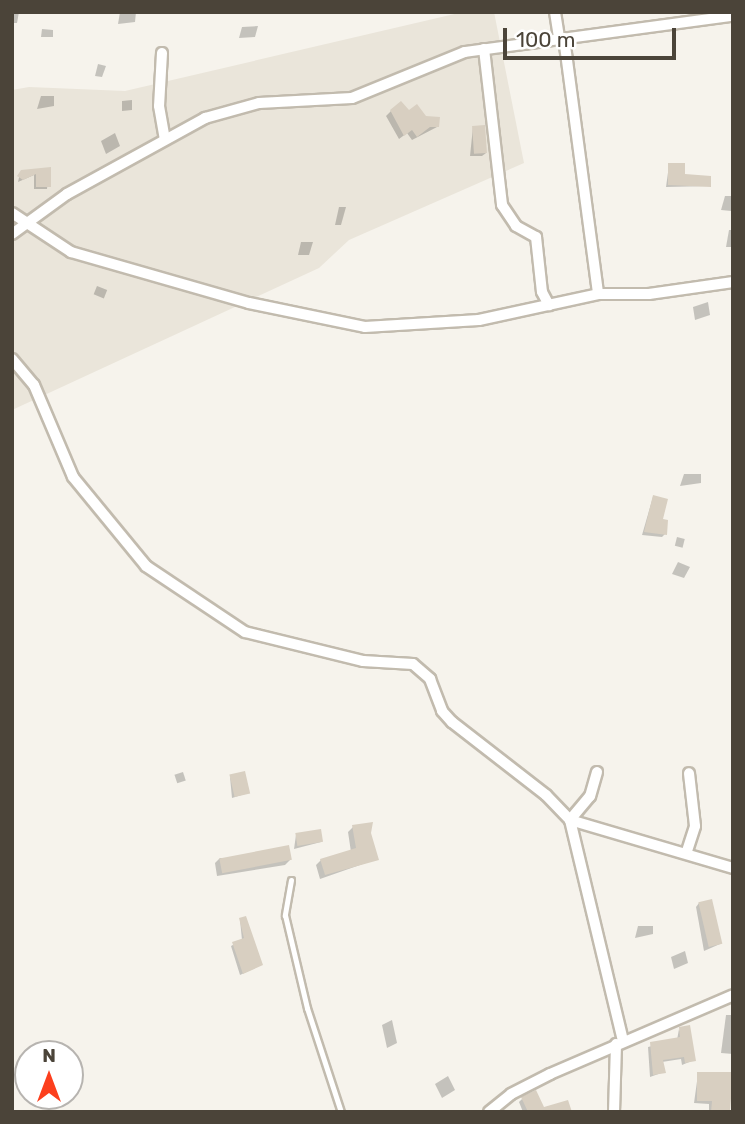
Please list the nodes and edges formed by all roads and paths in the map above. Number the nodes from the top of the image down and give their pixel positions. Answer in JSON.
{"nodes":[{"id":1,"x":555,"y":12,"type":"edge"},
{"id":2,"x":733,"y":16,"type":"edge"},
{"id":3,"x":562,"y":38,"type":"junction"},
{"id":4,"x":484,"y":49,"type":"junction"},
{"id":5,"x":162,"y":53,"type":"dead end"},
{"id":6,"x":164,"y":139,"type":"junction"},
{"id":7,"x":12,"y":213,"type":"edge"},
{"id":8,"x":28,"y":223,"type":"junction"},
{"id":9,"x":12,"y":234,"type":"edge"},
{"id":10,"x":733,"y":282,"type":"edge"},
{"id":11,"x":598,"y":294,"type":"junction"},
{"id":12,"x":550,"y":305,"type":"junction"},
{"id":13,"x":12,"y":359,"type":"edge"},
{"id":14,"x":597,"y":772,"type":"dead end"},
{"id":15,"x":689,"y":773,"type":"dead end"},
{"id":16,"x":570,"y":820,"type":"junction"},
{"id":17,"x":687,"y":851,"type":"junction"},
{"id":18,"x":733,"y":868,"type":"edge"},
{"id":19,"x":291,"y":880,"type":"dead end"},
{"id":20,"x":733,"y":995,"type":"edge"},
{"id":21,"x":619,"y":1043,"type":"junction"},
{"id":22,"x":341,"y":1112,"type":"edge"},
{"id":23,"x":489,"y":1112,"type":"edge"},
{"id":24,"x":614,"y":1112,"type":"edge"}],
"edges":[{"from":1,"to":3,"type":"street"},
{"from":2,"to":3,"type":"street"},
{"from":3,"to":4,"type":"street"},
{"from":3,"to":11,"type":"street"},
{"from":4,"to":6,"type":"street"},
{"from":4,"to":12,"type":"street"},
{"from":5,"to":6,"type":"street"},
{"from":6,"to":8,"type":"street"},
{"from":7,"to":8,"type":"street"},
{"from":8,"to":9,"type":"street"},
{"from":8,"to":12,"type":"street"},
{"from":10,"to":11,"type":"street"},
{"from":11,"to":12,"type":"street"},
{"from":13,"to":16,"type":"street"},
{"from":14,"to":16,"type":"street"},
{"from":15,"to":17,"type":"street"},
{"from":16,"to":17,"type":"street"},
{"from":16,"to":21,"type":"street"},
{"from":17,"to":18,"type":"street"},
{"from":19,"to":22,"type":"lane"},
{"from":20,"to":21,"type":"street"},
{"from":21,"to":23,"type":"street"},
{"from":21,"to":24,"type":"street"}]}
